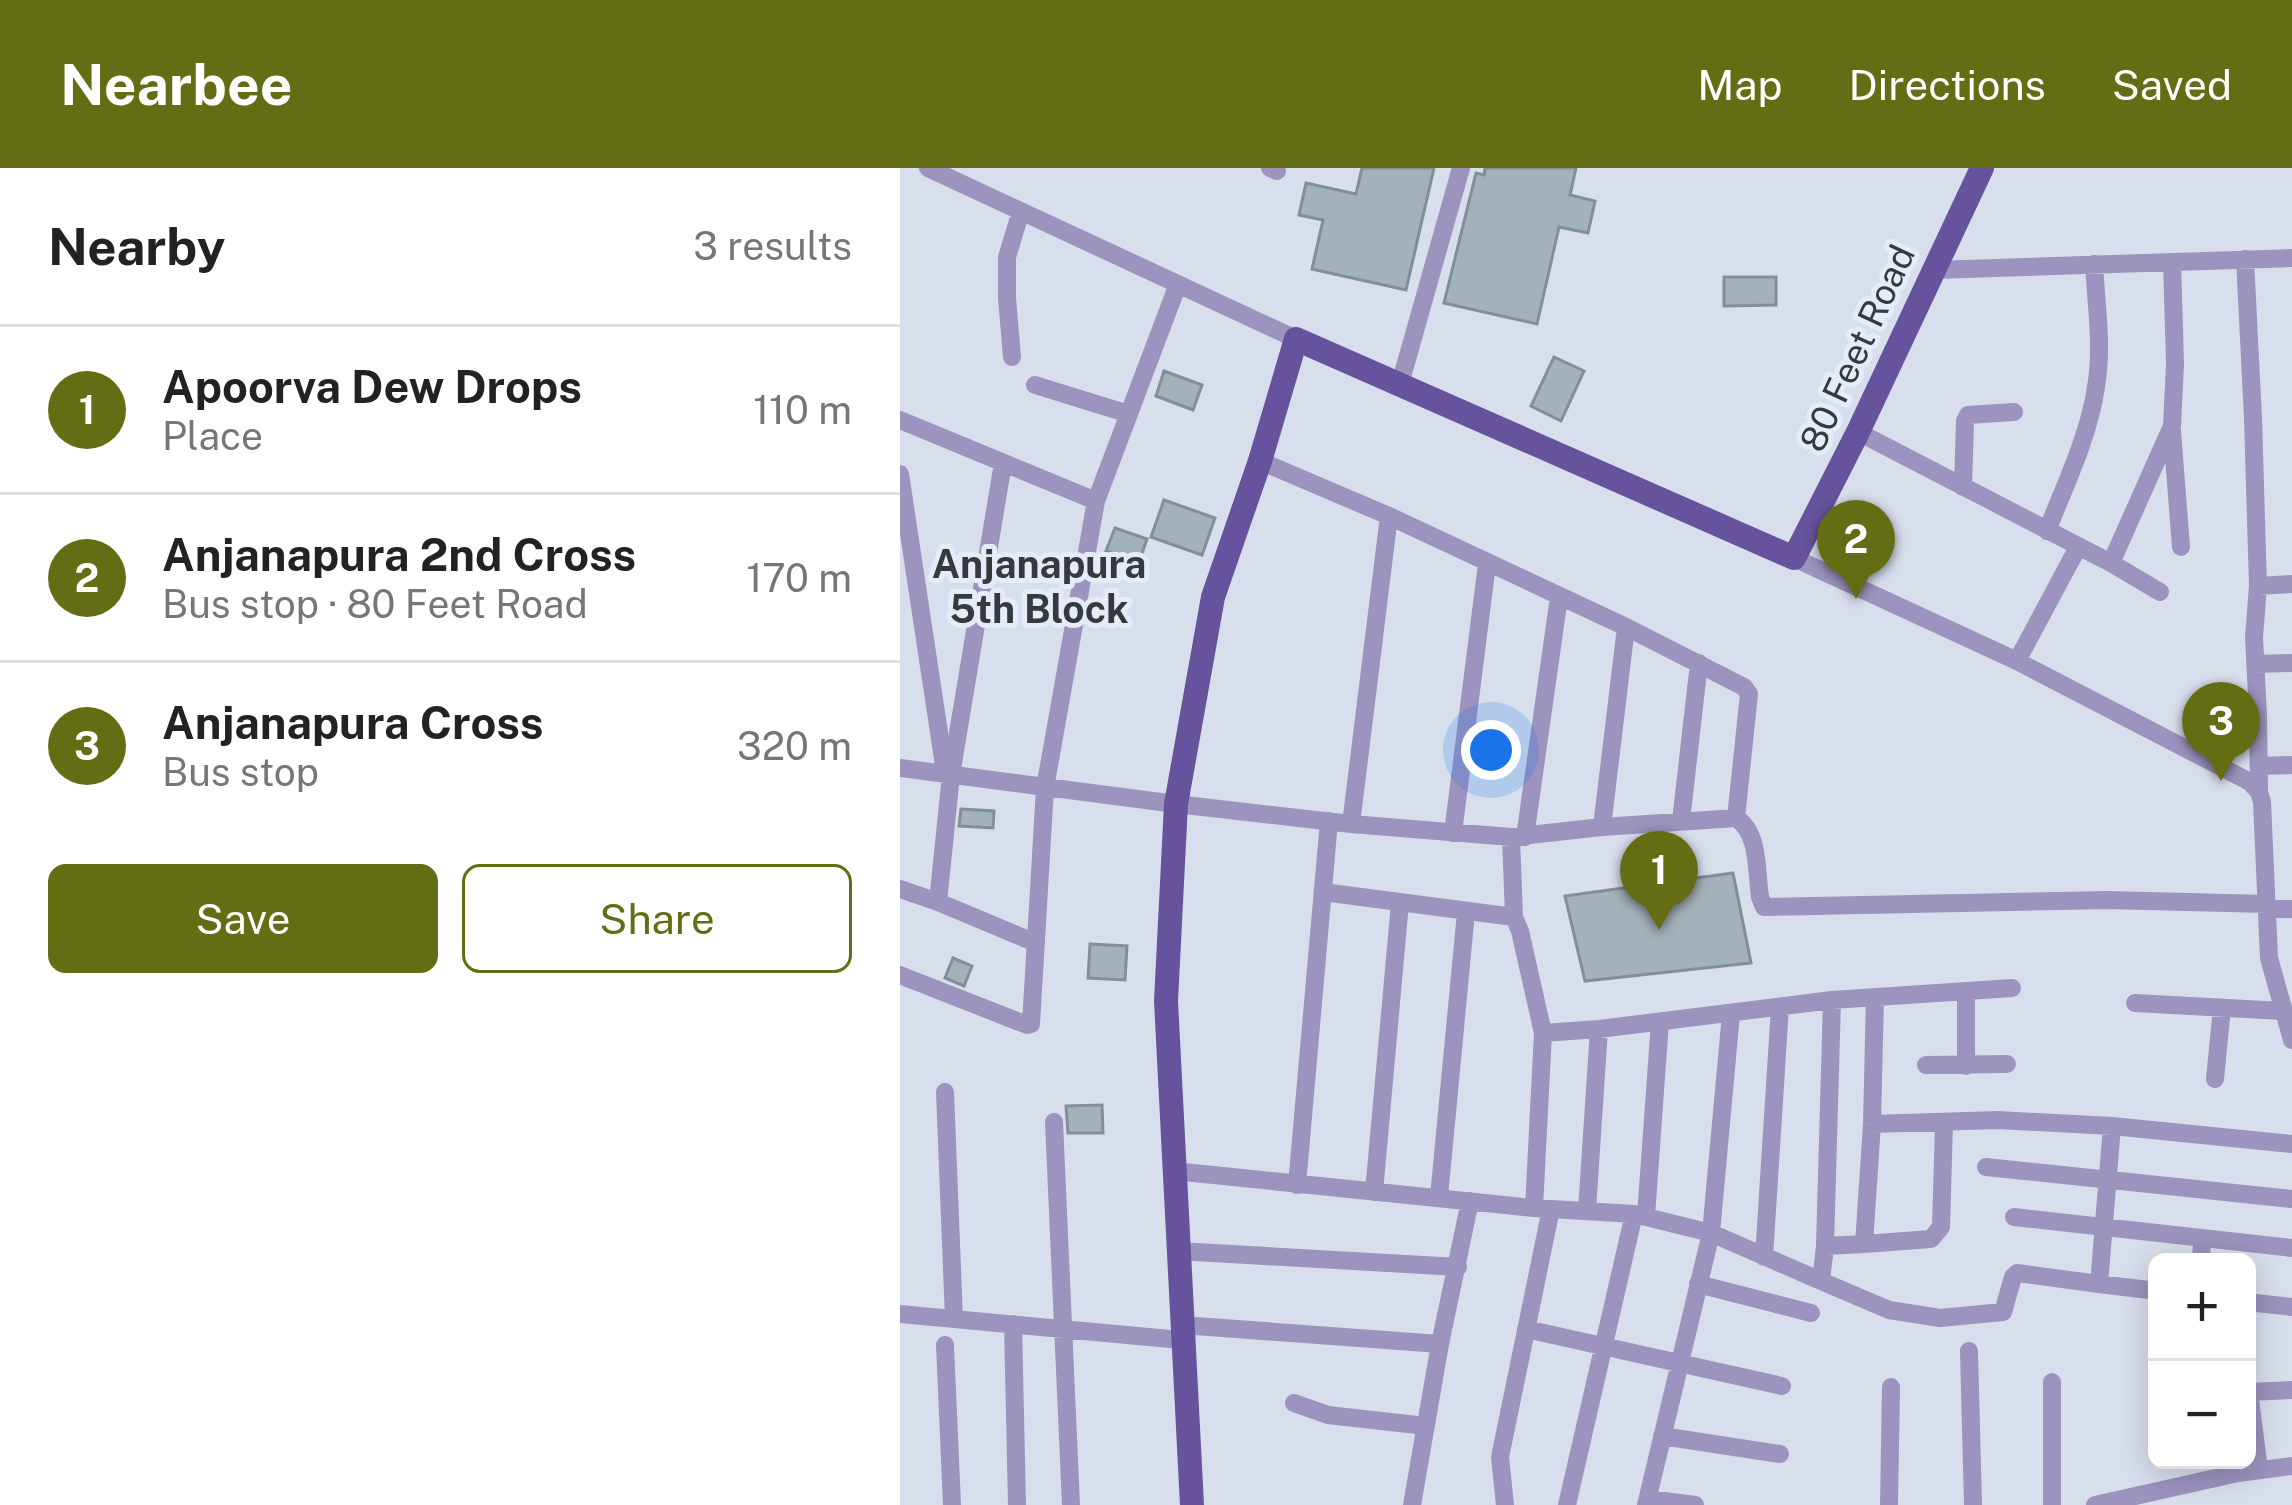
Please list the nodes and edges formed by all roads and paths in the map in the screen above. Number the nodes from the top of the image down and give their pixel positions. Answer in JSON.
{"nodes":[{"id":1,"x":928,"y":168,"type":"edge"},
{"id":2,"x":1461,"y":168,"type":"edge"},
{"id":3,"x":1982,"y":168,"type":"edge"},
{"id":4,"x":1022,"y":211,"type":"junction"},
{"id":5,"x":2292,"y":258,"type":"edge"},
{"id":6,"x":2245,"y":260,"type":"junction"},
{"id":7,"x":2172,"y":262,"type":"junction"},
{"id":8,"x":2094,"y":263,"type":"junction"},
{"id":9,"x":1934,"y":269,"type":"junction"},
{"id":10,"x":1178,"y":284,"type":"junction"},
{"id":11,"x":1297,"y":339,"type":"junction"},
{"id":12,"x":1012,"y":357,"type":"dead end"},
{"id":13,"x":1400,"y":384,"type":"junction"},
{"id":14,"x":1035,"y":385,"type":"dead end"},
{"id":15,"x":2014,"y":412,"type":"dead end"},
{"id":16,"x":1129,"y":414,"type":"junction"},
{"id":17,"x":900,"y":420,"type":"edge"},
{"id":18,"x":2172,"y":426,"type":"junction"},
{"id":19,"x":1858,"y":432,"type":"junction"},
{"id":20,"x":1260,"y":461,"type":"junction"},
{"id":21,"x":1003,"y":463,"type":"junction"},
{"id":22,"x":900,"y":474,"type":"edge"},
{"id":23,"x":1963,"y":487,"type":"junction"},
{"id":24,"x":1096,"y":501,"type":"junction"},
{"id":25,"x":1389,"y":516,"type":"junction"},
{"id":26,"x":2047,"y":531,"type":"junction"},
{"id":27,"x":2078,"y":547,"type":"junction"},
{"id":28,"x":2181,"y":547,"type":"dead end"},
{"id":29,"x":1795,"y":558,"type":"junction"},
{"id":30,"x":2111,"y":563,"type":"junction"},
{"id":31,"x":1487,"y":564,"type":"junction"},
{"id":32,"x":2292,"y":584,"type":"edge"},
{"id":33,"x":2258,"y":586,"type":"junction"},
{"id":34,"x":2160,"y":592,"type":"dead end"},
{"id":35,"x":1559,"y":597,"type":"junction"},
{"id":36,"x":1626,"y":627,"type":"junction"},
{"id":37,"x":2018,"y":661,"type":"junction"},
{"id":38,"x":1699,"y":663,"type":"junction"},
{"id":39,"x":2292,"y":663,"type":"edge"},
{"id":40,"x":2256,"y":664,"type":"junction"},
{"id":41,"x":2201,"y":717,"type":"dead end"},
{"id":42,"x":2258,"y":731,"type":"junction"},
{"id":43,"x":2292,"y":765,"type":"edge"},
{"id":44,"x":2259,"y":766,"type":"junction"},
{"id":45,"x":900,"y":768,"type":"edge"},
{"id":46,"x":948,"y":775,"type":"junction"},
{"id":47,"x":1045,"y":788,"type":"junction"},
{"id":48,"x":2259,"y":792,"type":"junction"},
{"id":49,"x":1176,"y":804,"type":"junction"},
{"id":50,"x":1736,"y":818,"type":"junction"},
{"id":51,"x":1329,"y":821,"type":"junction"},
{"id":52,"x":1681,"y":821,"type":"junction"},
{"id":53,"x":1351,"y":824,"type":"junction"},
{"id":54,"x":1602,"y":827,"type":"junction"},
{"id":55,"x":1453,"y":833,"type":"junction"},
{"id":56,"x":1518,"y":837,"type":"junction"},
{"id":57,"x":900,"y":889,"type":"edge"},
{"id":58,"x":1324,"y":892,"type":"junction"},
{"id":59,"x":938,"y":902,"type":"junction"},
{"id":60,"x":1400,"y":903,"type":"junction"},
{"id":61,"x":2267,"y":907,"type":"junction"},
{"id":62,"x":2292,"y":909,"type":"edge"},
{"id":63,"x":1466,"y":911,"type":"junction"},
{"id":64,"x":1514,"y":917,"type":"junction"},
{"id":65,"x":1036,"y":943,"type":"junction"},
{"id":66,"x":900,"y":974,"type":"edge"},
{"id":67,"x":2012,"y":988,"type":"dead end"},
{"id":68,"x":1966,"y":991,"type":"junction"},
{"id":69,"x":1875,"y":997,"type":"junction"},
{"id":70,"x":1832,"y":1000,"type":"junction"},
{"id":71,"x":2135,"y":1003,"type":"dead end"},
{"id":72,"x":1780,"y":1007,"type":"junction"},
{"id":73,"x":2222,"y":1008,"type":"junction"},
{"id":74,"x":2282,"y":1011,"type":"junction"},
{"id":75,"x":1731,"y":1013,"type":"junction"},
{"id":76,"x":1660,"y":1022,"type":"junction"},
{"id":77,"x":1600,"y":1029,"type":"junction"},
{"id":78,"x":1543,"y":1033,"type":"junction"},
{"id":79,"x":2292,"y":1040,"type":"edge"},
{"id":80,"x":2007,"y":1064,"type":"dead end"},
{"id":81,"x":1926,"y":1066,"type":"dead end"},
{"id":82,"x":1966,"y":1066,"type":"junction"},
{"id":83,"x":2216,"y":1079,"type":"dead end"},
{"id":84,"x":945,"y":1092,"type":"dead end"},
{"id":85,"x":1054,"y":1122,"type":"dead end"},
{"id":86,"x":1872,"y":1124,"type":"junction"},
{"id":87,"x":1944,"y":1124,"type":"junction"},
{"id":88,"x":2112,"y":1126,"type":"junction"},
{"id":89,"x":2292,"y":1144,"type":"edge"},
{"id":90,"x":1986,"y":1167,"type":"dead end"},
{"id":91,"x":1174,"y":1171,"type":"junction"},
{"id":92,"x":2107,"y":1178,"type":"junction"},
{"id":93,"x":1298,"y":1185,"type":"junction"},
{"id":94,"x":1374,"y":1192,"type":"junction"},
{"id":95,"x":1439,"y":1197,"type":"junction"},
{"id":96,"x":2292,"y":1199,"type":"edge"},
{"id":97,"x":1470,"y":1202,"type":"junction"},
{"id":98,"x":1542,"y":1208,"type":"junction"},
{"id":99,"x":1587,"y":1210,"type":"junction"},
{"id":100,"x":1640,"y":1215,"type":"junction"},
{"id":101,"x":2014,"y":1217,"type":"dead end"},
{"id":102,"x":2104,"y":1226,"type":"junction"},
{"id":103,"x":1711,"y":1233,"type":"junction"},
{"id":104,"x":2203,"y":1238,"type":"junction"},
{"id":105,"x":1864,"y":1244,"type":"junction"},
{"id":106,"x":1825,"y":1246,"type":"junction"},
{"id":107,"x":2292,"y":1248,"type":"edge"},
{"id":108,"x":1178,"y":1251,"type":"junction"},
{"id":109,"x":2201,"y":1253,"type":"edge"},
{"id":110,"x":1764,"y":1257,"type":"junction"},
{"id":111,"x":1458,"y":1267,"type":"junction"},
{"id":112,"x":1821,"y":1281,"type":"junction"},
{"id":113,"x":1698,"y":1283,"type":"junction"},
{"id":114,"x":2099,"y":1283,"type":"junction"},
{"id":115,"x":2148,"y":1290,"type":"edge"},
{"id":116,"x":2256,"y":1303,"type":"edge"},
{"id":117,"x":2292,"y":1307,"type":"edge"},
{"id":118,"x":900,"y":1313,"type":"edge"},
{"id":119,"x":1810,"y":1313,"type":"dead end"},
{"id":120,"x":954,"y":1319,"type":"junction"},
{"id":121,"x":1013,"y":1324,"type":"junction"},
{"id":122,"x":1061,"y":1328,"type":"junction"},
{"id":123,"x":1526,"y":1329,"type":"junction"},
{"id":124,"x":1182,"y":1332,"type":"junction"},
{"id":125,"x":1440,"y":1344,"type":"junction"},
{"id":126,"x":1602,"y":1344,"type":"junction"},
{"id":127,"x":944,"y":1345,"type":"dead end"},
{"id":128,"x":1969,"y":1351,"type":"dead end"},
{"id":129,"x":1679,"y":1362,"type":"junction"},
{"id":130,"x":2052,"y":1382,"type":"dead end"},
{"id":131,"x":1781,"y":1386,"type":"dead end"},
{"id":132,"x":1892,"y":1388,"type":"dead end"},
{"id":133,"x":2292,"y":1390,"type":"edge"},
{"id":134,"x":2256,"y":1392,"type":"edge"},
{"id":135,"x":1294,"y":1403,"type":"dead end"},
{"id":136,"x":1426,"y":1426,"type":"junction"},
{"id":137,"x":1662,"y":1436,"type":"junction"},
{"id":138,"x":2256,"y":1444,"type":"edge"},
{"id":139,"x":1780,"y":1454,"type":"dead end"},
{"id":140,"x":2292,"y":1466,"type":"edge"},
{"id":141,"x":2260,"y":1470,"type":"junction"},
{"id":142,"x":2180,"y":1495,"type":"edge"},
{"id":143,"x":1647,"y":1502,"type":"edge"},
{"id":144,"x":952,"y":1505,"type":"edge"},
{"id":145,"x":1017,"y":1505,"type":"edge"},
{"id":146,"x":1071,"y":1505,"type":"edge"},
{"id":147,"x":1192,"y":1505,"type":"edge"},
{"id":148,"x":1412,"y":1505,"type":"edge"},
{"id":149,"x":1505,"y":1505,"type":"edge"},
{"id":150,"x":1567,"y":1505,"type":"edge"},
{"id":151,"x":1695,"y":1505,"type":"edge"},
{"id":152,"x":1889,"y":1505,"type":"edge"},
{"id":153,"x":1973,"y":1505,"type":"edge"},
{"id":154,"x":2052,"y":1505,"type":"edge"},
{"id":155,"x":2096,"y":1505,"type":"edge"}],
"edges":[{"from":1,"to":4,"type":"street"},
{"from":2,"to":13,"type":"street"},
{"from":3,"to":9,"type":"main road","name":"80 Feet Road"},
{"from":4,"to":10,"type":"street"},
{"from":4,"to":12,"type":"street"},
{"from":5,"to":6,"type":"street"},
{"from":6,"to":7,"type":"street"},
{"from":6,"to":33,"type":"street"},
{"from":7,"to":8,"type":"street"},
{"from":7,"to":18,"type":"street"},
{"from":8,"to":9,"type":"street"},
{"from":8,"to":26,"type":"street"},
{"from":9,"to":19,"type":"main road","name":"80 Feet Road"},
{"from":10,"to":11,"type":"street"},
{"from":10,"to":16,"type":"street"},
{"from":11,"to":13,"type":"main road"},
{"from":11,"to":20,"type":"main road"},
{"from":13,"to":29,"type":"main road"},
{"from":14,"to":16,"type":"street"},
{"from":15,"to":23,"type":"street"},
{"from":16,"to":24,"type":"street"},
{"from":17,"to":21,"type":"street"},
{"from":18,"to":28,"type":"street"},
{"from":18,"to":30,"type":"street"},
{"from":19,"to":23,"type":"street"},
{"from":19,"to":29,"type":"main road","name":"80 Feet Road"},
{"from":20,"to":25,"type":"street"},
{"from":20,"to":49,"type":"main road"},
{"from":21,"to":24,"type":"street"},
{"from":21,"to":46,"type":"street"},
{"from":22,"to":46,"type":"street"},
{"from":23,"to":26,"type":"street"},
{"from":24,"to":47,"type":"street"},
{"from":25,"to":31,"type":"street"},
{"from":25,"to":53,"type":"street"},
{"from":26,"to":27,"type":"street"},
{"from":27,"to":30,"type":"street"},
{"from":27,"to":37,"type":"street"},
{"from":29,"to":37,"type":"street"},
{"from":30,"to":34,"type":"street"},
{"from":31,"to":35,"type":"street"},
{"from":31,"to":55,"type":"street"},
{"from":32,"to":33,"type":"street"},
{"from":33,"to":40,"type":"street"},
{"from":35,"to":36,"type":"street"},
{"from":35,"to":56,"type":"street"},
{"from":36,"to":38,"type":"street"},
{"from":36,"to":54,"type":"street"},
{"from":37,"to":48,"type":"street"},
{"from":38,"to":50,"type":"street"},
{"from":38,"to":52,"type":"street"},
{"from":39,"to":40,"type":"street"},
{"from":40,"to":42,"type":"street"},
{"from":41,"to":42,"type":"street"},
{"from":42,"to":44,"type":"street"},
{"from":43,"to":44,"type":"street"},
{"from":44,"to":48,"type":"street"},
{"from":45,"to":46,"type":"street"},
{"from":46,"to":47,"type":"street"},
{"from":46,"to":59,"type":"street"},
{"from":47,"to":49,"type":"street"},
{"from":47,"to":65,"type":"street"},
{"from":48,"to":61,"type":"street"},
{"from":49,"to":51,"type":"street"},
{"from":49,"to":91,"type":"main road"},
{"from":50,"to":52,"type":"street"},
{"from":50,"to":61,"type":"street"},
{"from":51,"to":53,"type":"street"},
{"from":51,"to":58,"type":"street"},
{"from":52,"to":54,"type":"street"},
{"from":53,"to":55,"type":"street"},
{"from":54,"to":56,"type":"street"},
{"from":55,"to":56,"type":"street"},
{"from":56,"to":64,"type":"street"},
{"from":57,"to":59,"type":"street"},
{"from":58,"to":60,"type":"street"},
{"from":58,"to":93,"type":"street"},
{"from":59,"to":65,"type":"street"},
{"from":60,"to":63,"type":"street"},
{"from":60,"to":94,"type":"street"},
{"from":61,"to":62,"type":"street"},
{"from":61,"to":74,"type":"street"},
{"from":63,"to":64,"type":"street"},
{"from":63,"to":95,"type":"street"},
{"from":64,"to":78,"type":"street"},
{"from":65,"to":66,"type":"street"},
{"from":67,"to":68,"type":"street"},
{"from":68,"to":69,"type":"street"},
{"from":68,"to":82,"type":"street"},
{"from":69,"to":70,"type":"street"},
{"from":69,"to":86,"type":"street"},
{"from":70,"to":72,"type":"street"},
{"from":70,"to":106,"type":"street"},
{"from":71,"to":73,"type":"street"},
{"from":72,"to":75,"type":"street"},
{"from":72,"to":110,"type":"street"},
{"from":73,"to":74,"type":"street"},
{"from":73,"to":83,"type":"street"},
{"from":74,"to":79,"type":"street"},
{"from":75,"to":76,"type":"street"},
{"from":75,"to":103,"type":"street"},
{"from":76,"to":77,"type":"street"},
{"from":76,"to":100,"type":"street"},
{"from":77,"to":78,"type":"street"},
{"from":77,"to":99,"type":"street"},
{"from":78,"to":98,"type":"street"},
{"from":80,"to":82,"type":"street"},
{"from":81,"to":82,"type":"street"},
{"from":84,"to":120,"type":"street"},
{"from":85,"to":122,"type":"street"},
{"from":86,"to":87,"type":"street"},
{"from":86,"to":105,"type":"street"},
{"from":87,"to":88,"type":"street"},
{"from":87,"to":105,"type":"street"},
{"from":88,"to":89,"type":"street"},
{"from":88,"to":92,"type":"street"},
{"from":90,"to":92,"type":"street"},
{"from":91,"to":93,"type":"street"},
{"from":91,"to":108,"type":"main road"},
{"from":92,"to":96,"type":"street"},
{"from":92,"to":102,"type":"street"},
{"from":93,"to":94,"type":"street"},
{"from":94,"to":95,"type":"street"},
{"from":95,"to":97,"type":"street"},
{"from":97,"to":98,"type":"street"},
{"from":97,"to":111,"type":"street"},
{"from":98,"to":99,"type":"street"},
{"from":98,"to":123,"type":"street"},
{"from":99,"to":100,"type":"street"},
{"from":100,"to":103,"type":"street"},
{"from":100,"to":126,"type":"street"},
{"from":101,"to":102,"type":"street"},
{"from":102,"to":104,"type":"street"},
{"from":102,"to":114,"type":"street"},
{"from":103,"to":110,"type":"street"},
{"from":103,"to":113,"type":"street"},
{"from":104,"to":107,"type":"street"},
{"from":104,"to":109,"type":"street"},
{"from":105,"to":106,"type":"street"},
{"from":106,"to":112,"type":"street"},
{"from":108,"to":111,"type":"street"},
{"from":108,"to":124,"type":"main road"},
{"from":110,"to":112,"type":"street"},
{"from":111,"to":125,"type":"street"},
{"from":112,"to":114,"type":"street"},
{"from":113,"to":119,"type":"street"},
{"from":113,"to":129,"type":"street"},
{"from":114,"to":115,"type":"street"},
{"from":116,"to":117,"type":"street"},
{"from":118,"to":120,"type":"street"},
{"from":120,"to":121,"type":"street"},
{"from":121,"to":122,"type":"street"},
{"from":121,"to":145,"type":"street"},
{"from":122,"to":124,"type":"street"},
{"from":122,"to":146,"type":"street"},
{"from":123,"to":126,"type":"street"},
{"from":123,"to":149,"type":"street"},
{"from":124,"to":125,"type":"street"},
{"from":124,"to":147,"type":"main road"},
{"from":125,"to":136,"type":"street"},
{"from":126,"to":129,"type":"street"},
{"from":126,"to":150,"type":"street"},
{"from":127,"to":144,"type":"street"},
{"from":128,"to":153,"type":"street"},
{"from":129,"to":131,"type":"street"},
{"from":129,"to":137,"type":"street"},
{"from":130,"to":154,"type":"street"},
{"from":132,"to":152,"type":"street"},
{"from":133,"to":134,"type":"street"},
{"from":135,"to":136,"type":"street"},
{"from":136,"to":148,"type":"street"},
{"from":137,"to":139,"type":"street"},
{"from":137,"to":143,"type":"street"},
{"from":138,"to":141,"type":"street"},
{"from":140,"to":141,"type":"street"},
{"from":141,"to":142,"type":"street"},
{"from":142,"to":155,"type":"street"},
{"from":143,"to":151,"type":"street"}]}
